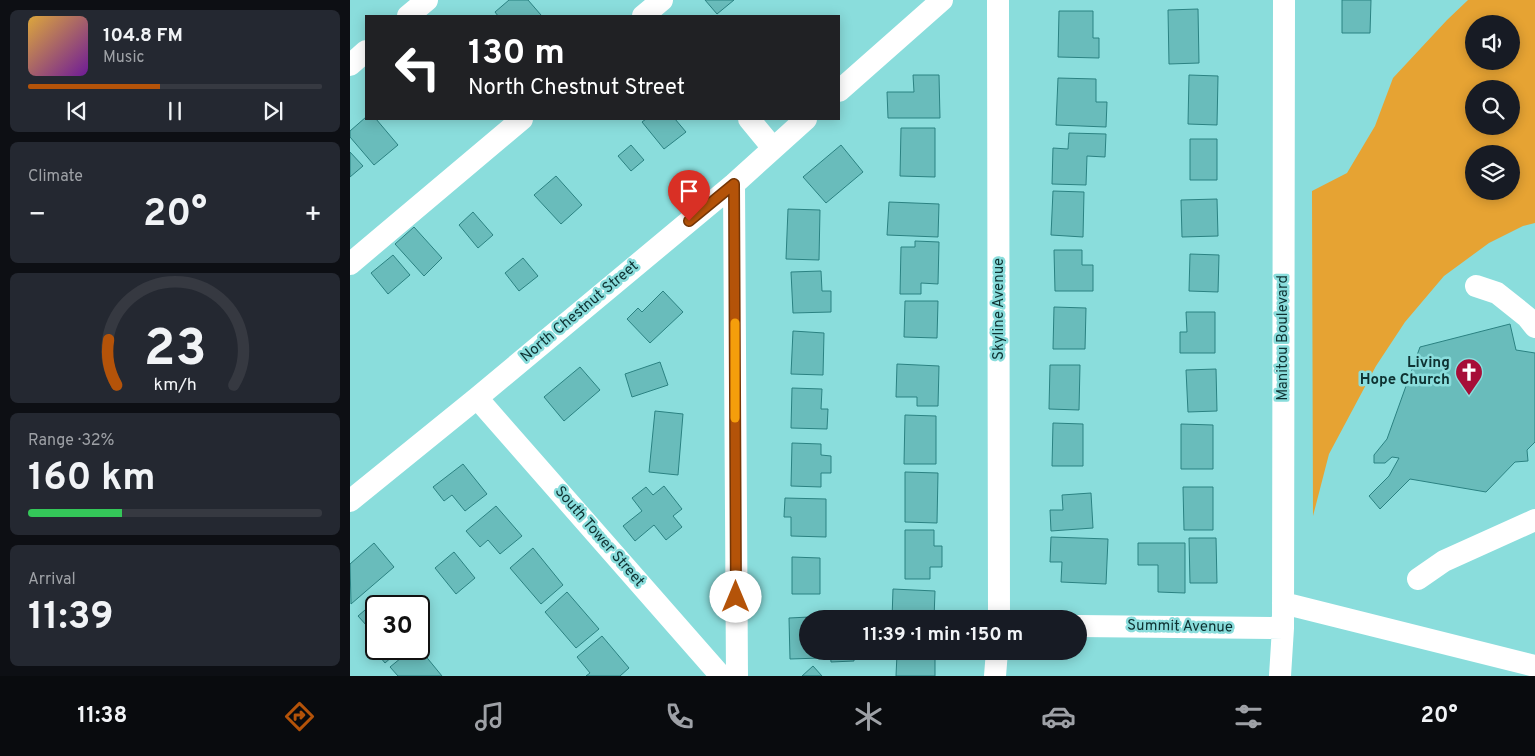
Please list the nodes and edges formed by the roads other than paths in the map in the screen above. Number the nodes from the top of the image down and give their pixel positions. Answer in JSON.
{"nodes":[{"id":1,"x":427,"y":0,"type":"edge"},
{"id":2,"x":942,"y":0,"type":"edge"},
{"id":3,"x":998,"y":0,"type":"edge"},
{"id":4,"x":1284,"y":0,"type":"edge"},
{"id":5,"x":409,"y":15,"type":"edge"},
{"id":6,"x":365,"y":52,"type":"edge"},
{"id":7,"x":350,"y":65,"type":"edge"},
{"id":8,"x":840,"y":89,"type":"edge"},
{"id":9,"x":521,"y":120,"type":"edge"},
{"id":10,"x":750,"y":120,"type":"edge"},
{"id":11,"x":805,"y":120,"type":"edge"},
{"id":12,"x":773,"y":148,"type":"junction"},
{"id":13,"x":734,"y":184,"type":"junction"},
{"id":14,"x":350,"y":264,"type":"edge"},
{"id":15,"x":1476,"y":286,"type":"dead end"},
{"id":16,"x":1535,"y":327,"type":"edge"},
{"id":17,"x":477,"y":398,"type":"junction"},
{"id":18,"x":350,"y":501,"type":"edge"},
{"id":19,"x":1535,"y":520,"type":"edge"},
{"id":20,"x":1418,"y":579,"type":"dead end"},
{"id":21,"x":1283,"y":602,"type":"junction"},
{"id":22,"x":999,"y":610,"type":"edge"},
{"id":23,"x":1087,"y":626,"type":"edge"},
{"id":24,"x":1283,"y":628,"type":"junction"},
{"id":25,"x":996,"y":660,"type":"edge"},
{"id":26,"x":1535,"y":666,"type":"edge"},
{"id":27,"x":721,"y":676,"type":"edge"},
{"id":28,"x":737,"y":676,"type":"edge"},
{"id":29,"x":995,"y":676,"type":"edge"},
{"id":30,"x":1280,"y":676,"type":"edge"}],
"edges":[{"from":1,"to":5,"type":"street"},
{"from":2,"to":8,"type":"street"},
{"from":3,"to":22,"type":"street","name":"Skyline Avenue"},
{"from":4,"to":21,"type":"street","name":"Manitou Boulevard"},
{"from":6,"to":7,"type":"street"},
{"from":9,"to":14,"type":"street"},
{"from":10,"to":12,"type":"street"},
{"from":11,"to":12,"type":"street","name":"North Chestnut Street"},
{"from":12,"to":13,"type":"street","name":"North Chestnut Street"},
{"from":13,"to":17,"type":"street","name":"North Chestnut Street"},
{"from":13,"to":28,"type":"street"},
{"from":15,"to":16,"type":"street"},
{"from":17,"to":18,"type":"street","name":"North Chestnut Street"},
{"from":17,"to":27,"type":"street","name":"South Tower Street"},
{"from":19,"to":20,"type":"street"},
{"from":21,"to":24,"type":"street","name":"Manitou Boulevard"},
{"from":21,"to":26,"type":"street"},
{"from":23,"to":24,"type":"street","name":"Summit Avenue"},
{"from":24,"to":30,"type":"street","name":"Manitou Boulevard"},
{"from":25,"to":29,"type":"street"}]}
